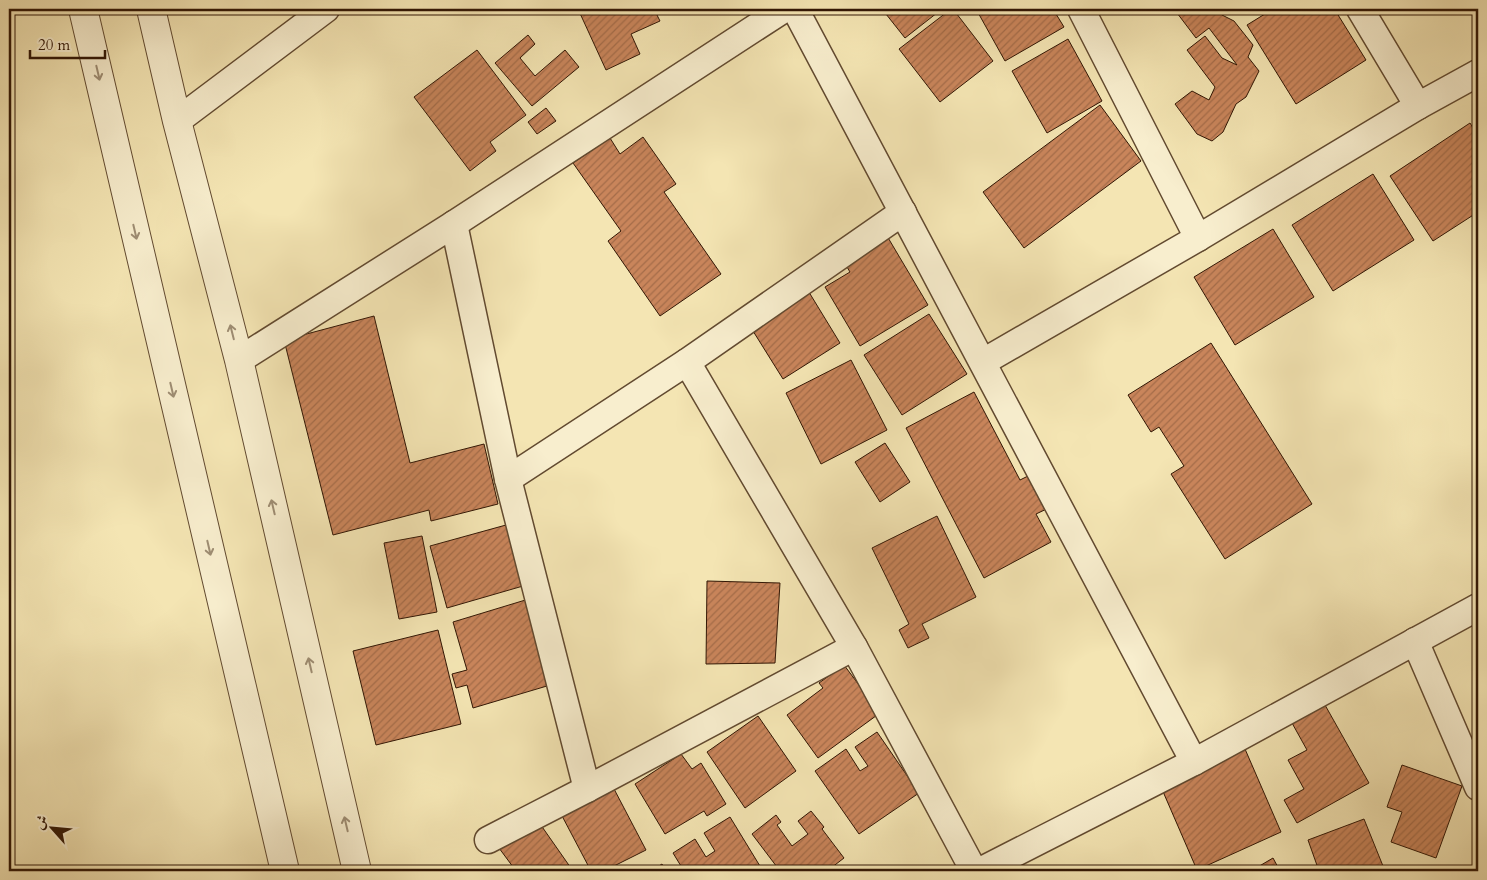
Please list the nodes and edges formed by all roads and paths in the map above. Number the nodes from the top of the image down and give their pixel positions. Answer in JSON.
{"nodes":[{"id":1,"x":83,"y":9,"type":"edge"},
{"id":2,"x":151,"y":9,"type":"edge"},
{"id":3,"x":326,"y":9,"type":"edge"},
{"id":4,"x":784,"y":9,"type":"edge"},
{"id":5,"x":795,"y":9,"type":"edge"},
{"id":6,"x":1081,"y":9,"type":"edge"},
{"id":7,"x":1360,"y":9,"type":"edge"},
{"id":8,"x":1478,"y":73,"type":"edge"},
{"id":9,"x":1418,"y":106,"type":"junction"},
{"id":10,"x":177,"y":121,"type":"junction"},
{"id":11,"x":903,"y":212,"type":"junction"},
{"id":12,"x":454,"y":224,"type":"junction"},
{"id":13,"x":1198,"y":238,"type":"junction"},
{"id":14,"x":239,"y":360,"type":"junction"},
{"id":15,"x":687,"y":362,"type":"junction"},
{"id":16,"x":983,"y":362,"type":"junction"},
{"id":17,"x":508,"y":478,"type":"junction"},
{"id":18,"x":1478,"y":607,"type":"edge"},
{"id":19,"x":1415,"y":641,"type":"junction"},
{"id":20,"x":854,"y":647,"type":"junction"},
{"id":21,"x":1194,"y":762,"type":"junction"},
{"id":22,"x":1478,"y":787,"type":"edge"},
{"id":23,"x":587,"y":789,"type":"junction"},
{"id":24,"x":488,"y":840,"type":"dead end"},
{"id":25,"x":285,"y":871,"type":"edge"},
{"id":26,"x":357,"y":871,"type":"edge"},
{"id":27,"x":974,"y":871,"type":"edge"},
{"id":28,"x":980,"y":871,"type":"edge"}],
"edges":[{"from":1,"to":25,"type":"street","one_way":true},
{"from":2,"to":10,"type":"street"},
{"from":3,"to":10,"type":"street"},
{"from":4,"to":12,"type":"street"},
{"from":5,"to":11,"type":"street"},
{"from":6,"to":13,"type":"street"},
{"from":7,"to":9,"type":"street"},
{"from":8,"to":9,"type":"street"},
{"from":9,"to":13,"type":"street"},
{"from":14,"to":10,"type":"street","one_way":true},
{"from":11,"to":15,"type":"street"},
{"from":11,"to":16,"type":"street"},
{"from":12,"to":14,"type":"street"},
{"from":12,"to":17,"type":"street"},
{"from":13,"to":16,"type":"street"},
{"from":26,"to":14,"type":"street","one_way":true},
{"from":15,"to":17,"type":"street"},
{"from":15,"to":20,"type":"street"},
{"from":16,"to":21,"type":"street"},
{"from":17,"to":23,"type":"street"},
{"from":18,"to":19,"type":"street"},
{"from":19,"to":21,"type":"street"},
{"from":19,"to":22,"type":"street"},
{"from":20,"to":23,"type":"street"},
{"from":20,"to":27,"type":"street"},
{"from":21,"to":28,"type":"street"},
{"from":23,"to":24,"type":"street"}]}
